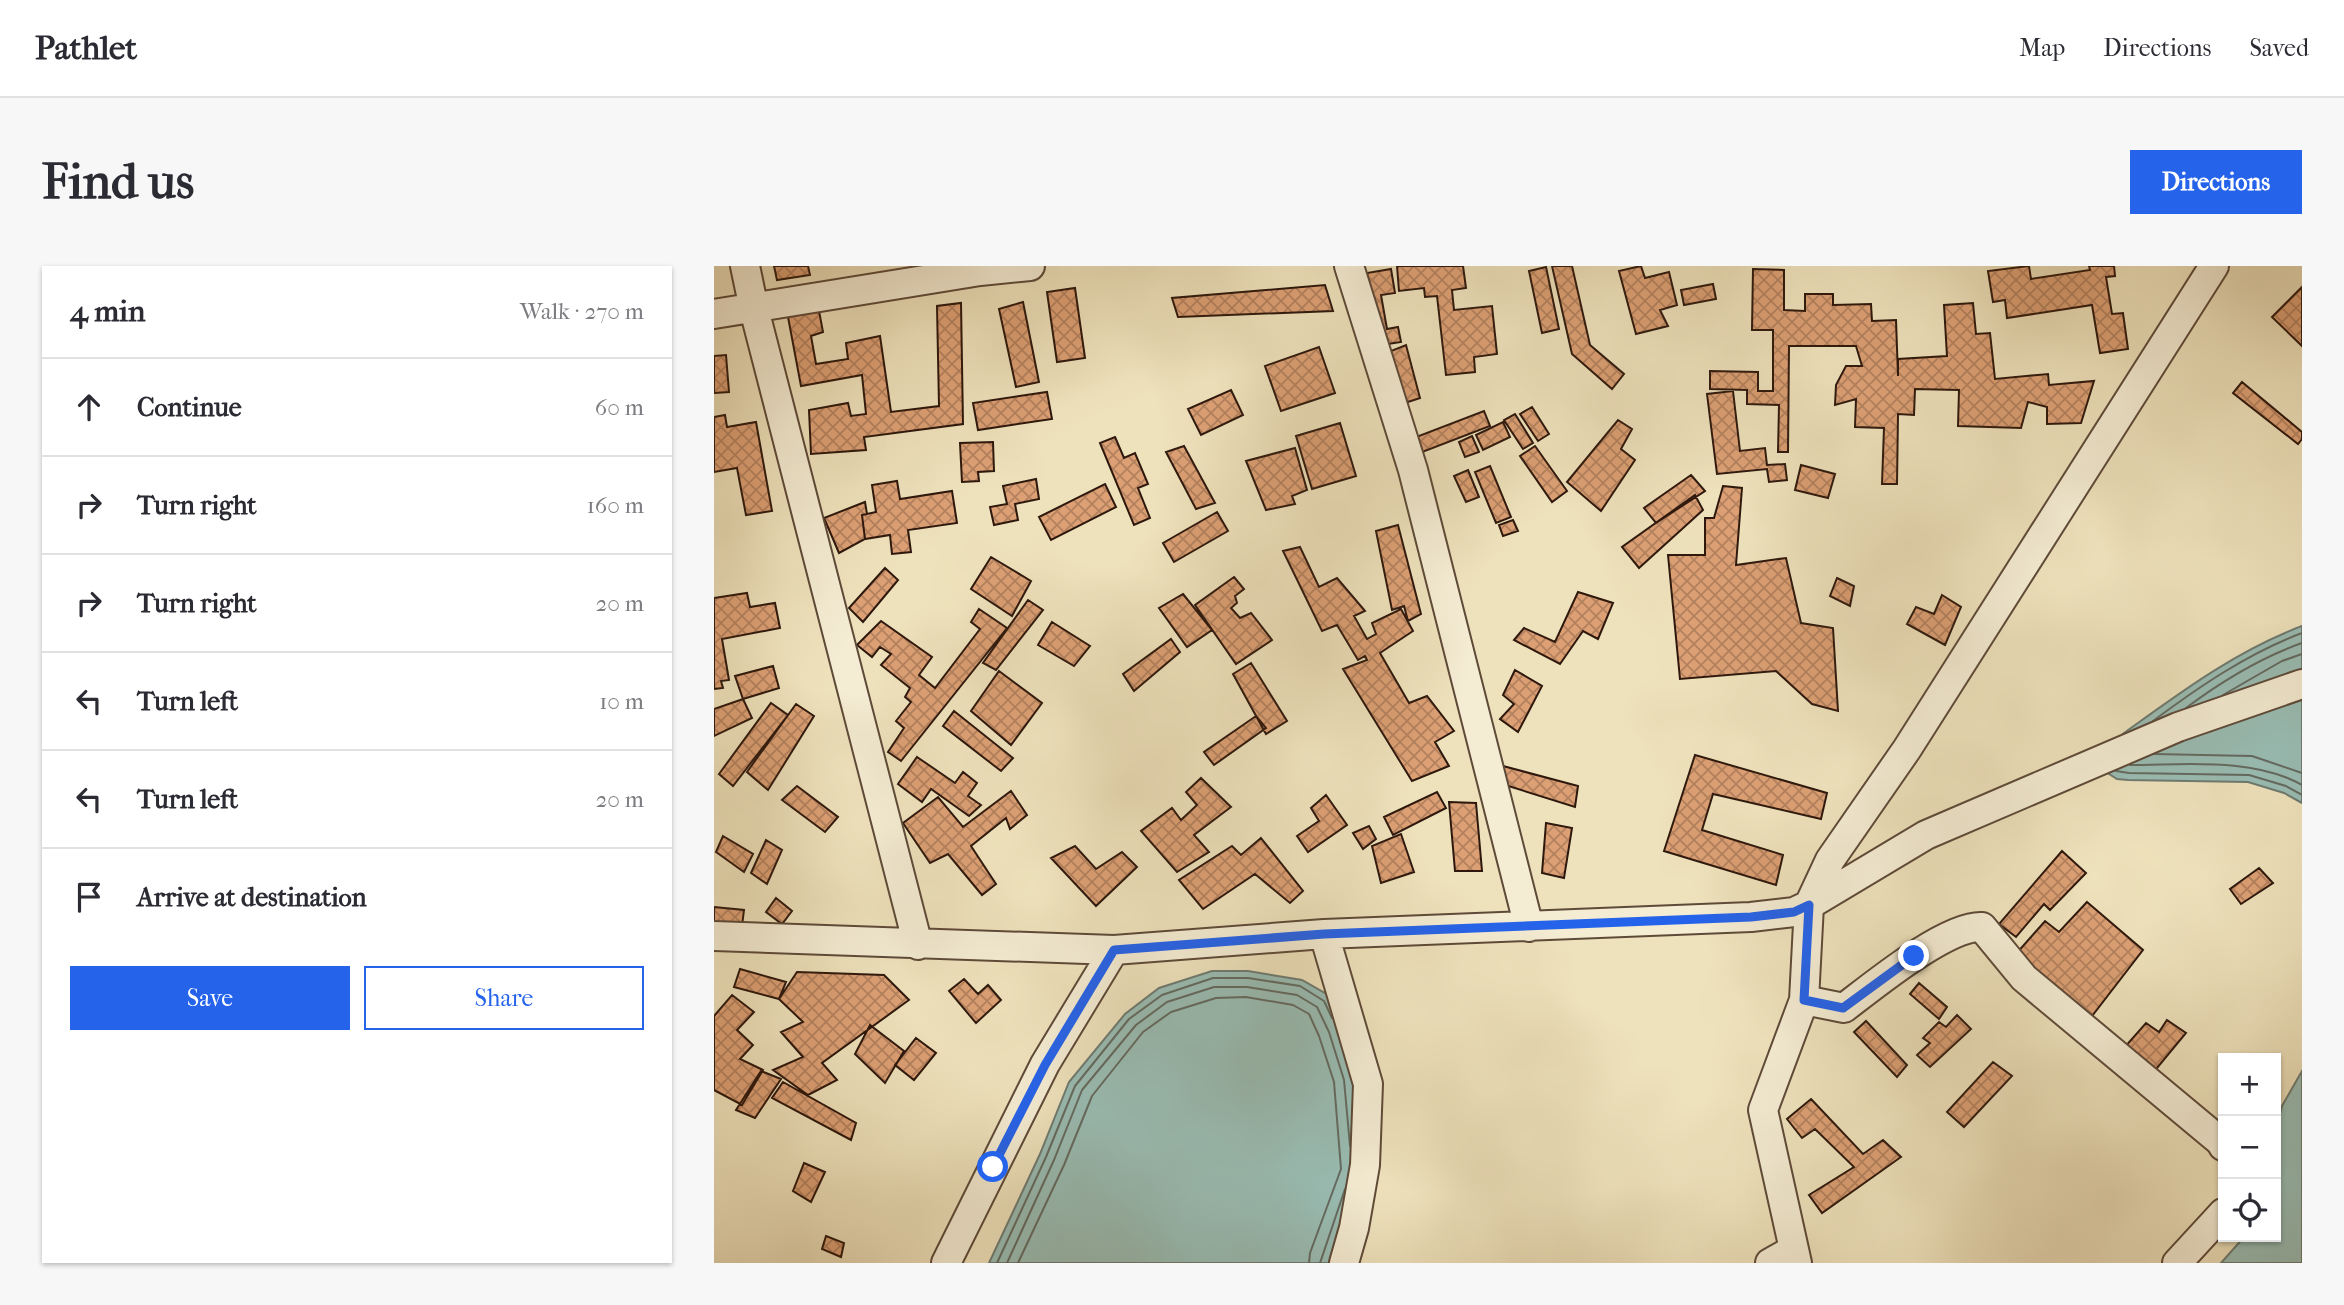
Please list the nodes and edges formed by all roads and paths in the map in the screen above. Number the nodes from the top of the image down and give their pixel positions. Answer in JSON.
{"nodes":[{"id":1,"x":745,"y":266,"type":"edge"},
{"id":2,"x":1030,"y":266,"type":"edge"},
{"id":3,"x":1349,"y":266,"type":"edge"},
{"id":4,"x":2214,"y":266,"type":"edge"},
{"id":5,"x":980,"y":268,"type":"edge"},
{"id":6,"x":754,"y":309,"type":"junction"},
{"id":7,"x":714,"y":314,"type":"edge"},
{"id":8,"x":2302,"y":684,"type":"edge"},
{"id":9,"x":1809,"y":905,"type":"junction"},
{"id":10,"x":1529,"y":927,"type":"junction"},
{"id":11,"x":1324,"y":934,"type":"junction"},
{"id":12,"x":714,"y":936,"type":"edge"},
{"id":13,"x":918,"y":945,"type":"junction"},
{"id":14,"x":1114,"y":950,"type":"junction"},
{"id":15,"x":1804,"y":1000,"type":"junction"},
{"id":16,"x":2218,"y":1140,"type":"edge"},
{"id":17,"x":2218,"y":1218,"type":"edge"},
{"id":18,"x":1786,"y":1259,"type":"edge"},
{"id":19,"x":946,"y":1263,"type":"edge"},
{"id":20,"x":1344,"y":1263,"type":"edge"},
{"id":21,"x":2177,"y":1263,"type":"edge"}],
"edges":[{"from":1,"to":6,"type":"street"},
{"from":2,"to":5,"type":"street"},
{"from":3,"to":10,"type":"street"},
{"from":4,"to":9,"type":"street"},
{"from":5,"to":6,"type":"street"},
{"from":6,"to":7,"type":"street"},
{"from":6,"to":13,"type":"street"},
{"from":8,"to":9,"type":"street"},
{"from":9,"to":10,"type":"street"},
{"from":9,"to":15,"type":"street"},
{"from":10,"to":11,"type":"street"},
{"from":11,"to":14,"type":"street"},
{"from":11,"to":20,"type":"street"},
{"from":12,"to":13,"type":"street"},
{"from":13,"to":14,"type":"street"},
{"from":14,"to":19,"type":"street"},
{"from":15,"to":16,"type":"street"},
{"from":15,"to":18,"type":"street"},
{"from":17,"to":21,"type":"street"}]}
